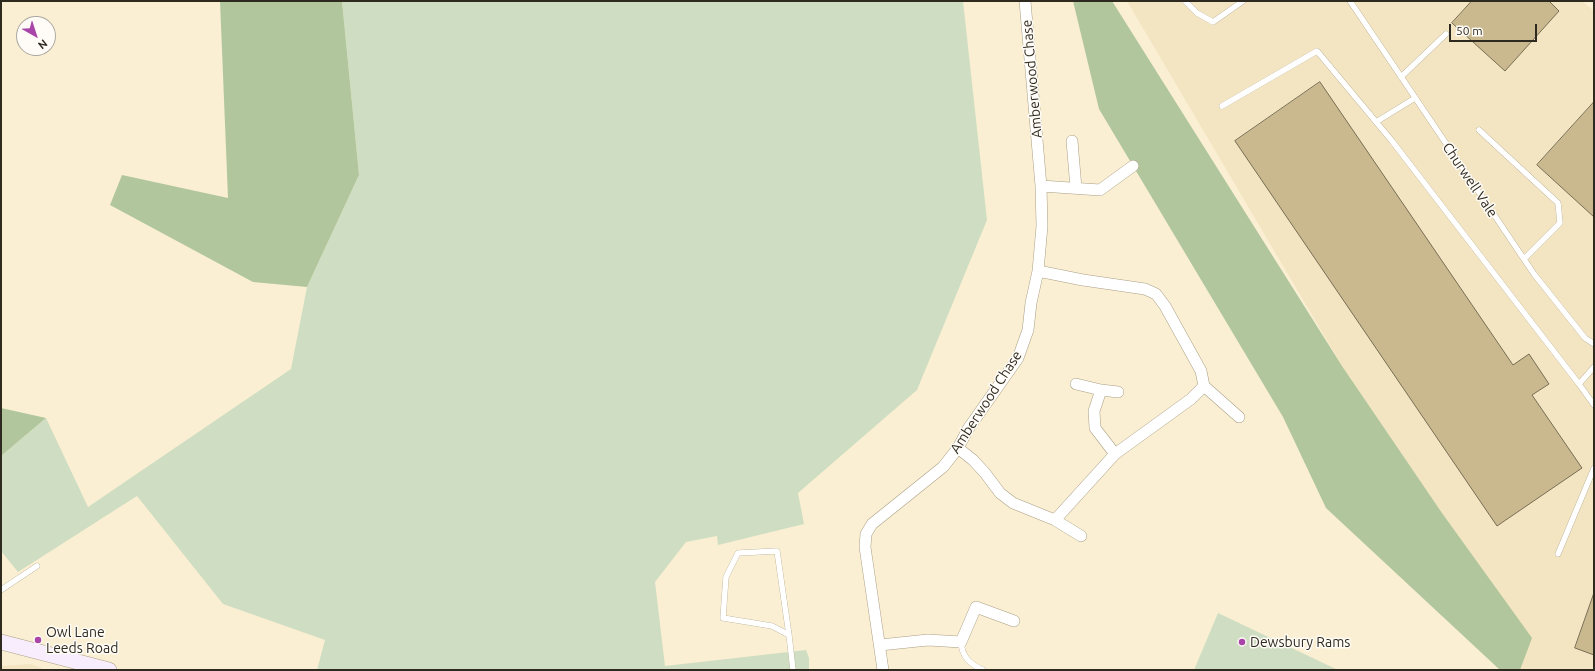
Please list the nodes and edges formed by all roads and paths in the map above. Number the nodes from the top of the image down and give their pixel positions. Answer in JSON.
{"nodes":[{"id":1,"x":1025,"y":1,"type":"edge"},
{"id":2,"x":1185,"y":1,"type":"edge"},
{"id":3,"x":1243,"y":1,"type":"edge"},
{"id":4,"x":1350,"y":1,"type":"edge"},
{"id":5,"x":1446,"y":34,"type":"dead end"},
{"id":6,"x":1401,"y":77,"type":"junction"},
{"id":7,"x":1415,"y":98,"type":"junction"},
{"id":8,"x":1222,"y":106,"type":"dead end"},
{"id":9,"x":1376,"y":122,"type":"junction"},
{"id":10,"x":1479,"y":130,"type":"dead end"},
{"id":11,"x":1072,"y":141,"type":"dead end"},
{"id":12,"x":1133,"y":166,"type":"dead end"},
{"id":13,"x":1041,"y":186,"type":"junction"},
{"id":14,"x":1076,"y":188,"type":"junction"},
{"id":15,"x":1524,"y":259,"type":"junction"},
{"id":16,"x":1038,"y":271,"type":"junction"},
{"id":17,"x":1594,"y":344,"type":"edge"},
{"id":18,"x":1594,"y":367,"type":"edge"},
{"id":19,"x":1076,"y":384,"type":"dead end"},
{"id":20,"x":1579,"y":384,"type":"junction"},
{"id":21,"x":1204,"y":386,"type":"junction"},
{"id":22,"x":1101,"y":390,"type":"junction"},
{"id":23,"x":1118,"y":392,"type":"dead end"},
{"id":24,"x":1594,"y":405,"type":"edge"},
{"id":25,"x":1239,"y":417,"type":"dead end"},
{"id":26,"x":958,"y":448,"type":"junction"},
{"id":27,"x":1115,"y":454,"type":"junction"},
{"id":28,"x":1594,"y":468,"type":"edge"},
{"id":29,"x":1055,"y":520,"type":"junction"},
{"id":30,"x":1082,"y":536,"type":"dead end"},
{"id":31,"x":1558,"y":554,"type":"dead end"},
{"id":32,"x":37,"y":566,"type":"dead end"},
{"id":33,"x":1,"y":590,"type":"edge"},
{"id":34,"x":1014,"y":621,"type":"dead end"},
{"id":35,"x":790,"y":635,"type":"junction"},
{"id":36,"x":1,"y":642,"type":"edge"},
{"id":37,"x":961,"y":642,"type":"junction"},
{"id":38,"x":880,"y":645,"type":"junction"},
{"id":39,"x":100,"y":669,"type":"edge"},
{"id":40,"x":793,"y":670,"type":"edge"},
{"id":41,"x":883,"y":670,"type":"edge"},
{"id":42,"x":983,"y":670,"type":"edge"}],
"edges":[{"from":1,"to":13,"type":"street","name":"Amberwood Chase"},
{"from":2,"to":3,"type":"lane"},
{"from":4,"to":6,"type":"lane","name":"Churwell Vale"},
{"from":5,"to":6,"type":"lane"},
{"from":6,"to":7,"type":"lane","name":"Churwell Vale"},
{"from":7,"to":9,"type":"lane"},
{"from":7,"to":15,"type":"lane","name":"Churwell Vale"},
{"from":8,"to":9,"type":"lane"},
{"from":9,"to":20,"type":"lane"},
{"from":10,"to":15,"type":"lane"},
{"from":11,"to":14,"type":"street"},
{"from":12,"to":14,"type":"street"},
{"from":13,"to":14,"type":"street"},
{"from":13,"to":16,"type":"street","name":"Amberwood Chase"},
{"from":15,"to":17,"type":"lane","name":"Churwell Vale"},
{"from":16,"to":21,"type":"street"},
{"from":16,"to":26,"type":"street","name":"Amberwood Chase"},
{"from":18,"to":20,"type":"lane"},
{"from":19,"to":22,"type":"street"},
{"from":20,"to":24,"type":"lane"},
{"from":21,"to":25,"type":"street"},
{"from":21,"to":27,"type":"street"},
{"from":22,"to":23,"type":"street"},
{"from":22,"to":27,"type":"street"},
{"from":26,"to":29,"type":"street"},
{"from":26,"to":38,"type":"street","name":"Amberwood Chase"},
{"from":27,"to":29,"type":"street"},
{"from":28,"to":31,"type":"lane"},
{"from":29,"to":30,"type":"street"},
{"from":32,"to":33,"type":"lane"},
{"from":34,"to":37,"type":"street"},
{"from":35,"to":35,"type":"lane"},
{"from":35,"to":40,"type":"lane"},
{"from":36,"to":39,"type":"main road"},
{"from":37,"to":38,"type":"street"},
{"from":37,"to":42,"type":"lane"},
{"from":38,"to":41,"type":"street","name":"Amberwood Chase"}]}
